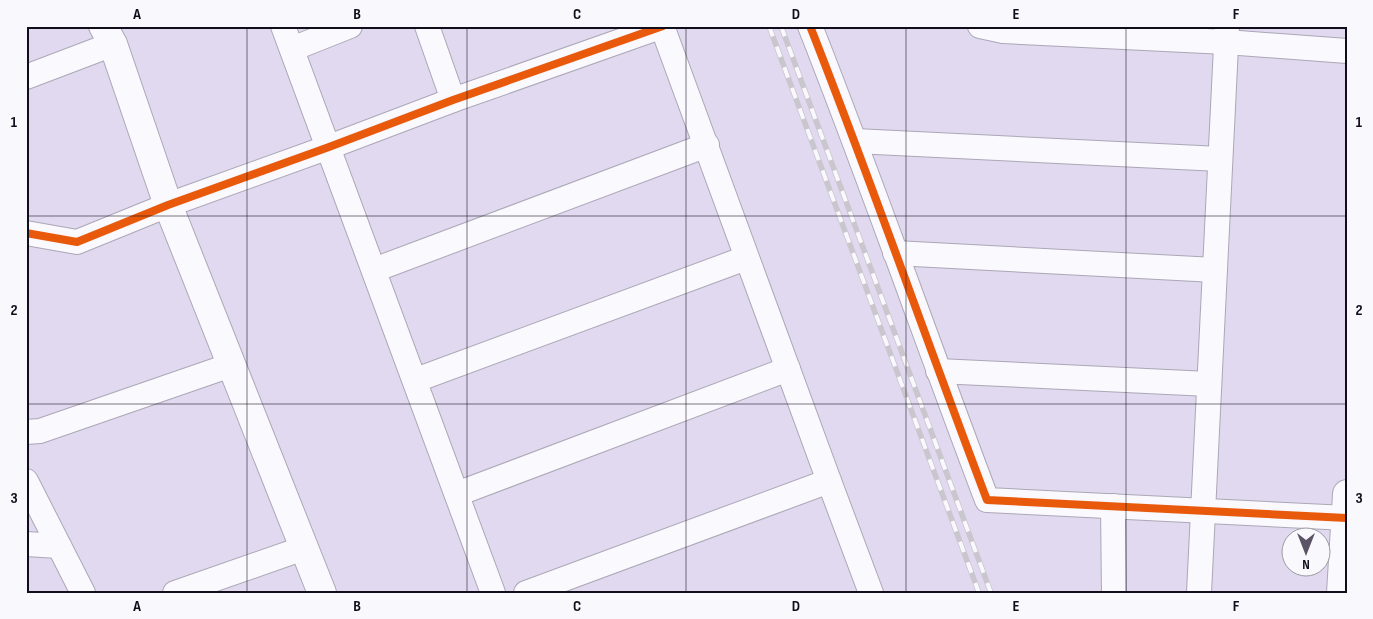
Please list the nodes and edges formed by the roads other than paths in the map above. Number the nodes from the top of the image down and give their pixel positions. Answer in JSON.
{"nodes":[{"id":1,"x":283,"y":26,"type":"edge"},
{"id":2,"x":350,"y":26,"type":"edge"},
{"id":3,"x":427,"y":26,"type":"edge"},
{"id":4,"x":662,"y":26,"type":"edge"},
{"id":5,"x":810,"y":26,"type":"edge"},
{"id":6,"x":980,"y":26,"type":"edge"},
{"id":7,"x":1227,"y":34,"type":"edge"},
{"id":8,"x":108,"y":35,"type":"edge"},
{"id":9,"x":292,"y":50,"type":"junction"},
{"id":10,"x":1347,"y":51,"type":"edge"},
{"id":11,"x":26,"y":77,"type":"edge"},
{"id":12,"x":453,"y":100,"type":"junction"},
{"id":13,"x":855,"y":141,"type":"junction"},
{"id":14,"x":707,"y":145,"type":"junction"},
{"id":15,"x":329,"y":147,"type":"junction"},
{"id":16,"x":1220,"y":159,"type":"junction"},
{"id":17,"x":168,"y":205,"type":"junction"},
{"id":18,"x":26,"y":233,"type":"edge"},
{"id":19,"x":895,"y":254,"type":"junction"},
{"id":20,"x":746,"y":258,"type":"junction"},
{"id":21,"x":374,"y":270,"type":"junction"},
{"id":22,"x":1215,"y":270,"type":"junction"},
{"id":23,"x":231,"y":365,"type":"junction"},
{"id":24,"x":788,"y":369,"type":"junction"},
{"id":25,"x":938,"y":371,"type":"junction"},
{"id":26,"x":416,"y":380,"type":"junction"},
{"id":27,"x":1209,"y":384,"type":"junction"},
{"id":28,"x":26,"y":432,"type":"edge"},
{"id":29,"x":26,"y":481,"type":"edge"},
{"id":30,"x":829,"y":481,"type":"junction"},
{"id":31,"x":457,"y":494,"type":"junction"},
{"id":32,"x":1113,"y":506,"type":"junction"},
{"id":33,"x":1203,"y":510,"type":"junction"},
{"id":34,"x":1346,"y":510,"type":"edge"},
{"id":35,"x":26,"y":544,"type":"edge"},
{"id":36,"x":59,"y":546,"type":"junction"},
{"id":37,"x":304,"y":548,"type":"junction"},
{"id":38,"x":83,"y":593,"type":"edge"},
{"id":39,"x":175,"y":593,"type":"edge"},
{"id":40,"x":322,"y":593,"type":"edge"},
{"id":41,"x":493,"y":593,"type":"edge"},
{"id":42,"x":526,"y":593,"type":"edge"},
{"id":43,"x":872,"y":593,"type":"edge"},
{"id":44,"x":1114,"y":593,"type":"edge"},
{"id":45,"x":1198,"y":593,"type":"edge"},
{"id":46,"x":1341,"y":593,"type":"edge"}],
"edges":[{"from":1,"to":9,"type":"street"},
{"from":2,"to":9,"type":"street"},
{"from":3,"to":12,"type":"street"},
{"from":4,"to":12,"type":"street"},
{"from":4,"to":14,"type":"street"},
{"from":5,"to":13,"type":"street"},
{"from":6,"to":7,"type":"street"},
{"from":7,"to":10,"type":"street"},
{"from":7,"to":16,"type":"street"},
{"from":8,"to":11,"type":"street"},
{"from":8,"to":17,"type":"street"},
{"from":9,"to":15,"type":"street"},
{"from":12,"to":15,"type":"street"},
{"from":13,"to":16,"type":"street"},
{"from":13,"to":19,"type":"street"},
{"from":14,"to":20,"type":"street"},
{"from":14,"to":21,"type":"street"},
{"from":15,"to":17,"type":"street"},
{"from":15,"to":21,"type":"street"},
{"from":16,"to":22,"type":"street"},
{"from":17,"to":18,"type":"street"},
{"from":17,"to":23,"type":"street"},
{"from":19,"to":22,"type":"street"},
{"from":19,"to":25,"type":"street"},
{"from":20,"to":24,"type":"street"},
{"from":20,"to":26,"type":"street"},
{"from":21,"to":26,"type":"street"},
{"from":22,"to":27,"type":"street"},
{"from":23,"to":28,"type":"street"},
{"from":23,"to":37,"type":"street"},
{"from":24,"to":30,"type":"street"},
{"from":24,"to":31,"type":"street"},
{"from":25,"to":27,"type":"street"},
{"from":25,"to":32,"type":"street"},
{"from":26,"to":31,"type":"street"},
{"from":27,"to":33,"type":"street"},
{"from":29,"to":36,"type":"street"},
{"from":30,"to":42,"type":"street"},
{"from":30,"to":43,"type":"street"},
{"from":31,"to":41,"type":"street"},
{"from":32,"to":33,"type":"street"},
{"from":32,"to":44,"type":"street"},
{"from":33,"to":34,"type":"street"},
{"from":33,"to":45,"type":"street"},
{"from":34,"to":46,"type":"street"},
{"from":35,"to":36,"type":"street"},
{"from":36,"to":38,"type":"street"},
{"from":37,"to":39,"type":"street"},
{"from":37,"to":40,"type":"street"}]}
